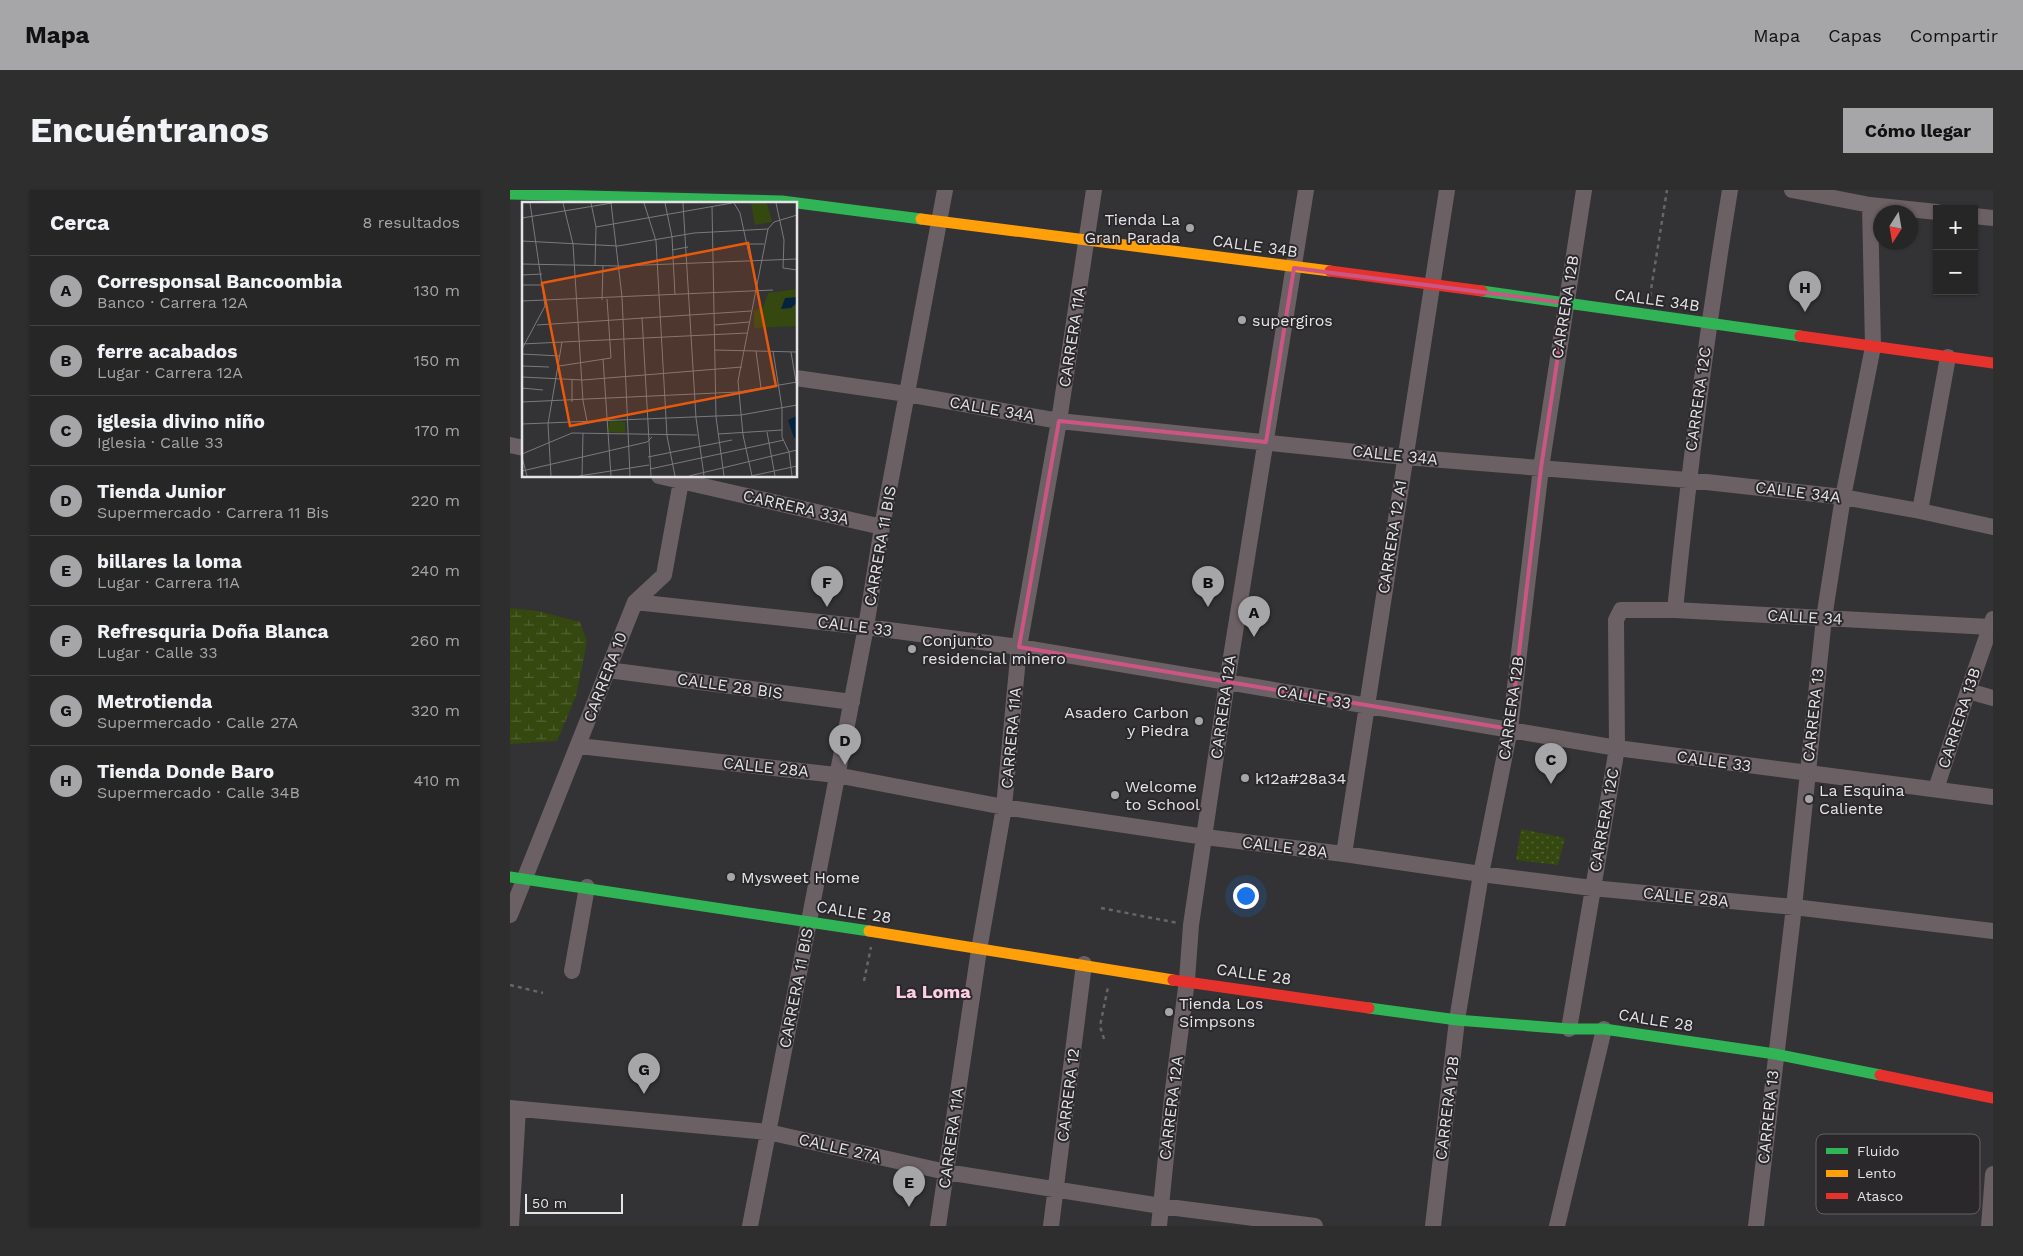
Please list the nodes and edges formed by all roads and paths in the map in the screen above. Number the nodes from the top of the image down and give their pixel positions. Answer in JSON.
{"nodes":[{"id":1,"x":945,"y":190,"type":"edge"},
{"id":2,"x":1094,"y":190,"type":"edge"},
{"id":3,"x":1306,"y":190,"type":"edge"},
{"id":4,"x":1447,"y":190,"type":"edge"},
{"id":5,"x":1584,"y":190,"type":"edge"},
{"id":6,"x":1668,"y":190,"type":"edge"},
{"id":7,"x":1730,"y":190,"type":"edge"},
{"id":8,"x":1792,"y":190,"type":"edge"},
{"id":9,"x":510,"y":194,"type":"edge"},
{"id":10,"x":782,"y":198,"type":"edge"},
{"id":11,"x":618,"y":200,"type":"edge"},
{"id":12,"x":1870,"y":205,"type":"junction"},
{"id":13,"x":1933,"y":212,"type":"edge"},
{"id":14,"x":1978,"y":216,"type":"edge"},
{"id":15,"x":1993,"y":218,"type":"edge"},
{"id":16,"x":940,"y":222,"type":"junction"},
{"id":17,"x":1087,"y":240,"type":"junction"},
{"id":18,"x":1294,"y":268,"type":"junction"},
{"id":19,"x":1432,"y":284,"type":"junction"},
{"id":20,"x":1566,"y":303,"type":"junction"},
{"id":21,"x":1647,"y":315,"type":"junction"},
{"id":22,"x":1708,"y":324,"type":"junction"},
{"id":23,"x":1873,"y":347,"type":"junction"},
{"id":24,"x":1948,"y":357,"type":"junction"},
{"id":25,"x":1993,"y":363,"type":"edge"},
{"id":26,"x":798,"y":378,"type":"edge"},
{"id":27,"x":907,"y":394,"type":"junction"},
{"id":28,"x":1059,"y":421,"type":"junction"},
{"id":29,"x":1266,"y":442,"type":"junction"},
{"id":30,"x":1405,"y":457,"type":"junction"},
{"id":31,"x":1541,"y":468,"type":"junction"},
{"id":32,"x":681,"y":478,"type":"edge"},
{"id":33,"x":1688,"y":480,"type":"junction"},
{"id":34,"x":1843,"y":497,"type":"junction"},
{"id":35,"x":1920,"y":511,"type":"junction"},
{"id":36,"x":882,"y":527,"type":"junction"},
{"id":37,"x":1993,"y":527,"type":"edge"},
{"id":38,"x":635,"y":602,"type":"junction"},
{"id":39,"x":1620,"y":610,"type":"joint"},
{"id":40,"x":1675,"y":610,"type":"junction"},
{"id":41,"x":1824,"y":618,"type":"junction"},
{"id":42,"x":1992,"y":623,"type":"edge"},
{"id":43,"x":866,"y":627,"type":"junction"},
{"id":44,"x":1019,"y":647,"type":"junction"},
{"id":45,"x":608,"y":670,"type":"junction"},
{"id":46,"x":1227,"y":682,"type":"junction"},
{"id":47,"x":1968,"y":691,"type":"junction"},
{"id":48,"x":1993,"y":698,"type":"edge"},
{"id":49,"x":852,"y":702,"type":"junction"},
{"id":50,"x":1366,"y":706,"type":"junction"},
{"id":51,"x":1510,"y":729,"type":"junction"},
{"id":52,"x":579,"y":746,"type":"junction"},
{"id":53,"x":1617,"y":748,"type":"junction"},
{"id":54,"x":1806,"y":774,"type":"junction"},
{"id":55,"x":836,"y":775,"type":"junction"},
{"id":56,"x":1936,"y":789,"type":"junction"},
{"id":57,"x":1993,"y":797,"type":"edge"},
{"id":58,"x":1004,"y":807,"type":"junction"},
{"id":59,"x":1204,"y":837,"type":"junction"},
{"id":60,"x":1344,"y":854,"type":"junction"},
{"id":61,"x":1481,"y":874,"type":"junction"},
{"id":62,"x":518,"y":878,"type":"edge"},
{"id":63,"x":587,"y":887,"type":"junction"},
{"id":64,"x":1592,"y":888,"type":"junction"},
{"id":65,"x":1794,"y":907,"type":"junction"},
{"id":66,"x":1101,"y":908,"type":"dead end"},
{"id":67,"x":510,"y":915,"type":"edge"},
{"id":68,"x":809,"y":922,"type":"junction"},
{"id":69,"x":1191,"y":925,"type":"junction"},
{"id":70,"x":874,"y":931,"type":"junction"},
{"id":71,"x":1993,"y":931,"type":"edge"},
{"id":72,"x":979,"y":950,"type":"junction"},
{"id":73,"x":1084,"y":964,"type":"junction"},
{"id":74,"x":572,"y":971,"type":"dead end"},
{"id":75,"x":1111,"y":971,"type":"junction"},
{"id":76,"x":1188,"y":980,"type":"junction"},
{"id":77,"x":864,"y":981,"type":"dead end"},
{"id":78,"x":510,"y":985,"type":"edge"},
{"id":79,"x":543,"y":993,"type":"dead end"},
{"id":80,"x":1457,"y":1020,"type":"junction"},
{"id":81,"x":1569,"y":1029,"type":"junction"},
{"id":82,"x":1604,"y":1029,"type":"junction"},
{"id":83,"x":1104,"y":1039,"type":"dead end"},
{"id":84,"x":1775,"y":1054,"type":"junction"},
{"id":85,"x":1993,"y":1098,"type":"edge"},
{"id":86,"x":514,"y":1109,"type":"edge"},
{"id":87,"x":768,"y":1132,"type":"junction"},
{"id":88,"x":946,"y":1172,"type":"junction"},
{"id":89,"x":1993,"y":1174,"type":"edge"},
{"id":90,"x":1056,"y":1191,"type":"junction"},
{"id":91,"x":1161,"y":1206,"type":"junction"},
{"id":92,"x":1991,"y":1217,"type":"edge"},
{"id":93,"x":510,"y":1218,"type":"edge"},
{"id":94,"x":511,"y":1226,"type":"edge"},
{"id":95,"x":750,"y":1226,"type":"edge"},
{"id":96,"x":938,"y":1226,"type":"edge"},
{"id":97,"x":1051,"y":1226,"type":"edge"},
{"id":98,"x":1159,"y":1226,"type":"edge"},
{"id":99,"x":1315,"y":1226,"type":"edge"},
{"id":100,"x":1433,"y":1226,"type":"edge"},
{"id":101,"x":1557,"y":1226,"type":"edge"},
{"id":102,"x":1756,"y":1226,"type":"edge"}],
"edges":[{"from":1,"to":16,"type":"street","name":"CARRERA 11 BIS"},
{"from":2,"to":17,"type":"street","name":"CARRERA 11A"},
{"from":3,"to":18,"type":"street","name":"CARRERA 12A"},
{"from":4,"to":19,"type":"street","name":"CARRERA 12 A1"},
{"from":5,"to":20,"type":"street","name":"CARRERA 12B"},
{"from":6,"to":21,"type":"path"},
{"from":7,"to":22,"type":"street","name":"CARRERA 12C"},
{"from":8,"to":12,"type":"street"},
{"from":9,"to":11,"type":"street","name":"CALLE 34B"},
{"from":10,"to":11,"type":"street","name":"CALLE 34B"},
{"from":10,"to":16,"type":"street","name":"CALLE 34B"},
{"from":12,"to":13,"type":"street"},
{"from":12,"to":23,"type":"street","name":"CARRERA 13"},
{"from":14,"to":15,"type":"street"},
{"from":16,"to":17,"type":"street","name":"CALLE 34B"},
{"from":16,"to":27,"type":"street","name":"CARRERA 11 BIS"},
{"from":17,"to":18,"type":"street","name":"CALLE 34B"},
{"from":17,"to":28,"type":"street","name":"CARRERA 11A"},
{"from":18,"to":19,"type":"street","name":"CALLE 34B"},
{"from":18,"to":29,"type":"street","name":"CARRERA 12A"},
{"from":19,"to":20,"type":"street","name":"CALLE 34B"},
{"from":19,"to":30,"type":"street","name":"CARRERA 12 A1"},
{"from":20,"to":21,"type":"street","name":"CALLE 34B"},
{"from":20,"to":31,"type":"street","name":"CARRERA 12B"},
{"from":21,"to":22,"type":"street","name":"CALLE 34B"},
{"from":22,"to":23,"type":"street","name":"CALLE 34B"},
{"from":22,"to":33,"type":"street","name":"CARRERA 12C"},
{"from":23,"to":24,"type":"street","name":"CALLE 34B"},
{"from":23,"to":34,"type":"street","name":"CARRERA 13"},
{"from":24,"to":25,"type":"street","name":"CALLE 34B"},
{"from":24,"to":35,"type":"street"},
{"from":26,"to":27,"type":"street","name":"CALLE 34A"},
{"from":27,"to":28,"type":"street","name":"CALLE 34A"},
{"from":27,"to":36,"type":"street","name":"CARRERA 11 BIS"},
{"from":28,"to":29,"type":"street","name":"CALLE 34A"},
{"from":28,"to":44,"type":"street","name":"CARRERA 11A"},
{"from":29,"to":30,"type":"street","name":"CALLE 34A"},
{"from":29,"to":46,"type":"street","name":"CARRERA 12A"},
{"from":30,"to":31,"type":"street","name":"CALLE 34A"},
{"from":30,"to":50,"type":"street","name":"CARRERA 12 A1"},
{"from":31,"to":33,"type":"street","name":"CALLE 34A"},
{"from":31,"to":51,"type":"street","name":"CARRERA 12B"},
{"from":32,"to":36,"type":"street","name":"CARRERA 33A"},
{"from":32,"to":38,"type":"street","name":"CARRERA 10"},
{"from":33,"to":34,"type":"street","name":"CALLE 34A"},
{"from":33,"to":40,"type":"street","name":"CARRERA 12C"},
{"from":34,"to":35,"type":"street","name":"CALLE 34A"},
{"from":34,"to":41,"type":"street","name":"CARRERA 13"},
{"from":35,"to":37,"type":"street","name":"CALLE 34A"},
{"from":36,"to":43,"type":"street","name":"CARRERA 11 BIS"},
{"from":38,"to":43,"type":"street","name":"CALLE 33"},
{"from":38,"to":45,"type":"street","name":"CARRERA 10"},
{"from":39,"to":40,"type":"street","name":"CALLE 34"},
{"from":39,"to":53,"type":"street","name":"CARRERA 12C"},
{"from":40,"to":41,"type":"street","name":"CALLE 34"},
{"from":41,"to":42,"type":"street","name":"CALLE 34"},
{"from":41,"to":54,"type":"street","name":"CARRERA 13"},
{"from":42,"to":47,"type":"street","name":"CARRERA 13B"},
{"from":43,"to":44,"type":"street","name":"CALLE 33"},
{"from":43,"to":49,"type":"street","name":"CARRERA 11 BIS"},
{"from":44,"to":46,"type":"street","name":"CALLE 33"},
{"from":44,"to":58,"type":"street","name":"CARRERA 11A"},
{"from":45,"to":49,"type":"street","name":"CALLE 28 BIS"},
{"from":45,"to":52,"type":"street","name":"CARRERA 10"},
{"from":46,"to":50,"type":"street","name":"CALLE 33"},
{"from":46,"to":59,"type":"street","name":"CARRERA 12A"},
{"from":47,"to":48,"type":"street"},
{"from":47,"to":56,"type":"street","name":"CARRERA 13B"},
{"from":49,"to":55,"type":"street","name":"CARRERA 11 BIS"},
{"from":50,"to":51,"type":"street","name":"CALLE 33"},
{"from":50,"to":60,"type":"street","name":"CARRERA 12 A1"},
{"from":51,"to":53,"type":"street","name":"CALLE 33"},
{"from":51,"to":61,"type":"street","name":"CARRERA 12B"},
{"from":52,"to":55,"type":"street","name":"CALLE 28A"},
{"from":52,"to":62,"type":"street","name":"CARRERA 10"},
{"from":53,"to":54,"type":"street","name":"CALLE 33"},
{"from":53,"to":64,"type":"street","name":"CARRERA 12C"},
{"from":54,"to":56,"type":"street","name":"CALLE 33"},
{"from":54,"to":65,"type":"street","name":"CARRERA 13"},
{"from":55,"to":58,"type":"street","name":"CALLE 28A"},
{"from":55,"to":68,"type":"street","name":"CARRERA 11 BIS"},
{"from":56,"to":57,"type":"street","name":"CALLE 33"},
{"from":58,"to":59,"type":"street","name":"CALLE 28A"},
{"from":58,"to":72,"type":"street","name":"CARRERA 11A"},
{"from":59,"to":60,"type":"street","name":"CALLE 28A"},
{"from":59,"to":69,"type":"street","name":"CARRERA 12A"},
{"from":60,"to":61,"type":"street","name":"CALLE 28A"},
{"from":61,"to":64,"type":"street","name":"CALLE 28A"},
{"from":61,"to":80,"type":"street","name":"CARRERA 12B"},
{"from":62,"to":63,"type":"street","name":"CALLE 28"},
{"from":62,"to":67,"type":"street","name":"CARRERA 10"},
{"from":63,"to":68,"type":"street","name":"CALLE 28"},
{"from":63,"to":74,"type":"street"},
{"from":64,"to":65,"type":"street","name":"CALLE 28A"},
{"from":64,"to":81,"type":"street","name":"CARRERA 12C"},
{"from":65,"to":71,"type":"street","name":"CALLE 28A"},
{"from":65,"to":84,"type":"street","name":"CARRERA 13"},
{"from":66,"to":69,"type":"path"},
{"from":68,"to":70,"type":"street","name":"CALLE 28"},
{"from":68,"to":87,"type":"street","name":"CARRERA 11 BIS"},
{"from":69,"to":76,"type":"street","name":"CARRERA 12A"},
{"from":70,"to":72,"type":"street","name":"CALLE 28"},
{"from":70,"to":77,"type":"path"},
{"from":72,"to":73,"type":"street","name":"CALLE 28"},
{"from":72,"to":88,"type":"street","name":"CARRERA 11A"},
{"from":73,"to":75,"type":"street","name":"CALLE 28"},
{"from":73,"to":90,"type":"street","name":"CARRERA 12"},
{"from":75,"to":76,"type":"street","name":"CALLE 28"},
{"from":75,"to":83,"type":"path"},
{"from":76,"to":80,"type":"street","name":"CALLE 28"},
{"from":76,"to":91,"type":"street","name":"CARRERA 12A"},
{"from":78,"to":79,"type":"path"},
{"from":80,"to":81,"type":"street","name":"CALLE 28"},
{"from":80,"to":100,"type":"street","name":"CARRERA 12B"},
{"from":81,"to":82,"type":"street","name":"CALLE 28"},
{"from":82,"to":84,"type":"street","name":"CALLE 28"},
{"from":82,"to":101,"type":"street"},
{"from":84,"to":85,"type":"street","name":"CALLE 28"},
{"from":84,"to":102,"type":"street","name":"CARRERA 13"},
{"from":86,"to":87,"type":"street","name":"CALLE 27A"},
{"from":86,"to":93,"type":"street"},
{"from":87,"to":88,"type":"street","name":"CALLE 27A"},
{"from":87,"to":95,"type":"street","name":"CARRERA 11 BIS"},
{"from":88,"to":90,"type":"street","name":"CALLE 27A"},
{"from":88,"to":96,"type":"street","name":"CARRERA 11A"},
{"from":89,"to":92,"type":"street"},
{"from":90,"to":91,"type":"street","name":"CALLE 27A"},
{"from":90,"to":97,"type":"street","name":"CARRERA 12"},
{"from":91,"to":98,"type":"street","name":"CARRERA 12A"},
{"from":91,"to":99,"type":"street","name":"CALLE 27A"},
{"from":93,"to":94,"type":"street"}]}
